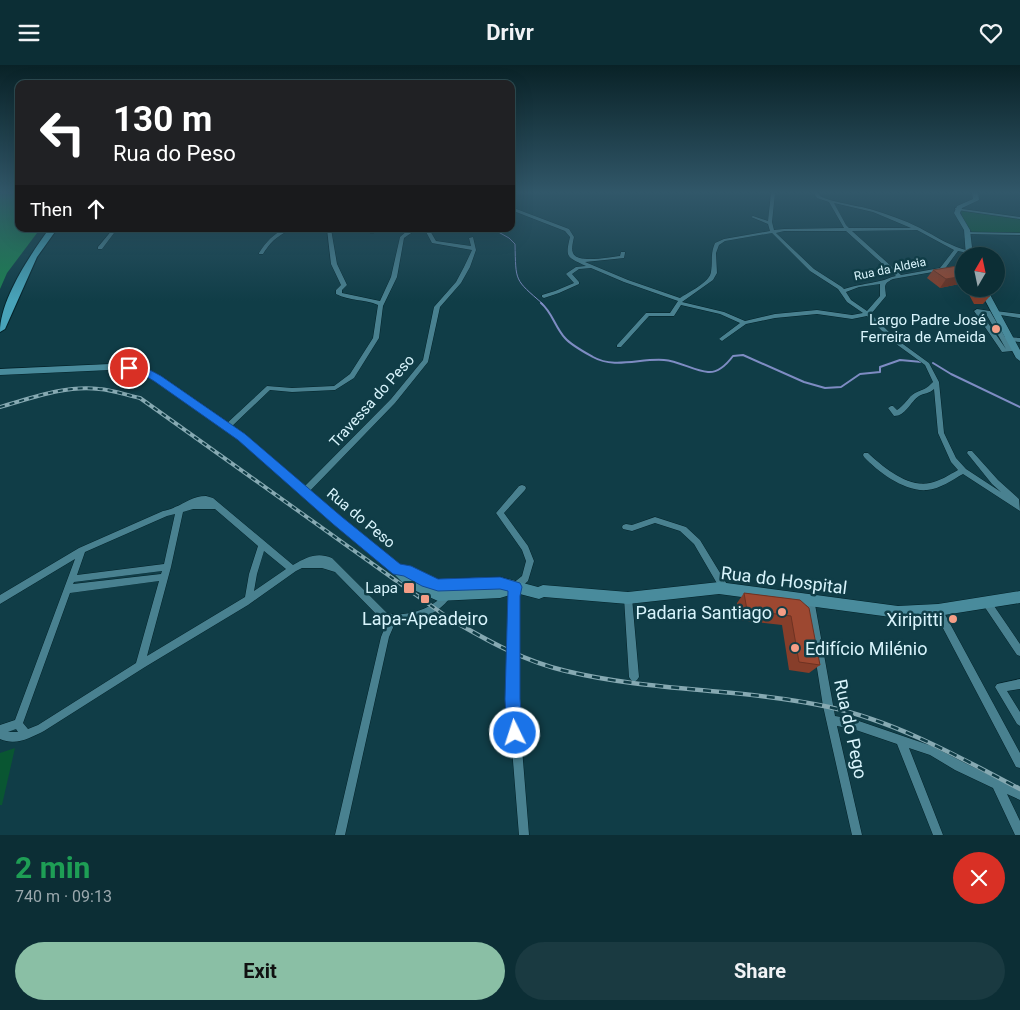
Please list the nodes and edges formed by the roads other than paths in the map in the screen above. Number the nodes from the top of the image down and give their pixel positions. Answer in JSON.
{"nodes":[{"id":1,"x":564,"y":229,"type":"edge"},
{"id":2,"x":847,"y":229,"type":"junction"},
{"id":3,"x":917,"y":229,"type":"joint"},
{"id":4,"x":965,"y":229,"type":"edge"},
{"id":5,"x":772,"y":231,"type":"junction"},
{"id":6,"x":46,"y":232,"type":"edge"},
{"id":7,"x":51,"y":232,"type":"edge"},
{"id":8,"x":113,"y":232,"type":"edge"},
{"id":9,"x":282,"y":232,"type":"edge"},
{"id":10,"x":329,"y":232,"type":"edge"},
{"id":11,"x":411,"y":232,"type":"edge"},
{"id":12,"x":429,"y":232,"type":"edge"},
{"id":13,"x":967,"y":233,"type":"junction"},
{"id":14,"x":1020,"y":234,"type":"edge"},
{"id":15,"x":471,"y":239,"type":"dead end"},
{"id":16,"x":968,"y":247,"type":"edge"},
{"id":17,"x":100,"y":248,"type":"dead end"},
{"id":18,"x":474,"y":248,"type":"junction"},
{"id":19,"x":955,"y":249,"type":"edge"},
{"id":20,"x":955,"y":251,"type":"edge"},
{"id":21,"x":261,"y":253,"type":"dead end"},
{"id":22,"x":623,"y":253,"type":"dead end"},
{"id":23,"x":579,"y":261,"type":"junction"},
{"id":24,"x":593,"y":267,"type":"junction"},
{"id":25,"x":942,"y":269,"type":"junction"},
{"id":26,"x":949,"y":270,"type":"edge"},
{"id":27,"x":899,"y":276,"type":"junction"},
{"id":28,"x":884,"y":282,"type":"junction"},
{"id":29,"x":844,"y":291,"type":"junction"},
{"id":30,"x":544,"y":296,"type":"dead end"},
{"id":31,"x":987,"y":297,"type":"edge"},
{"id":32,"x":680,"y":301,"type":"junction"},
{"id":33,"x":381,"y":304,"type":"junction"},
{"id":34,"x":0,"y":314,"type":"edge"},
{"id":35,"x":868,"y":314,"type":"junction"},
{"id":36,"x":997,"y":315,"type":"junction"},
{"id":37,"x":1020,"y":318,"type":"edge"},
{"id":38,"x":744,"y":323,"type":"junction"},
{"id":39,"x":988,"y":327,"type":"junction"},
{"id":40,"x":997,"y":327,"type":"junction"},
{"id":41,"x":0,"y":329,"type":"edge"},
{"id":42,"x":995,"y":337,"type":"junction"},
{"id":43,"x":722,"y":339,"type":"dead end"},
{"id":44,"x":1006,"y":339,"type":"junction"},
{"id":45,"x":1020,"y":340,"type":"edge"},
{"id":46,"x":619,"y":346,"type":"dead end"},
{"id":47,"x":1020,"y":358,"type":"edge"},
{"id":48,"x":0,"y":372,"type":"edge"},
{"id":49,"x":936,"y":382,"type":"junction"},
{"id":50,"x":891,"y":408,"type":"dead end"},
{"id":51,"x":227,"y":427,"type":"junction"},
{"id":52,"x":970,"y":453,"type":"dead end"},
{"id":53,"x":866,"y":455,"type":"dead end"},
{"id":54,"x":963,"y":471,"type":"junction"},
{"id":55,"x":522,"y":488,"type":"dead end"},
{"id":56,"x":304,"y":492,"type":"junction"},
{"id":57,"x":1020,"y":506,"type":"edge"},
{"id":58,"x":180,"y":508,"type":"junction"},
{"id":59,"x":626,"y":527,"type":"dead end"},
{"id":60,"x":262,"y":546,"type":"junction"},
{"id":61,"x":82,"y":551,"type":"junction"},
{"id":62,"x":64,"y":561,"type":"junction"},
{"id":63,"x":76,"y":566,"type":"junction"},
{"id":64,"x":167,"y":567,"type":"junction"},
{"id":65,"x":293,"y":570,"type":"junction"},
{"id":66,"x":164,"y":577,"type":"junction"},
{"id":67,"x":72,"y":579,"type":"junction"},
{"id":68,"x":516,"y":587,"type":"junction"},
{"id":69,"x":68,"y":589,"type":"junction"},
{"id":70,"x":725,"y":589,"type":"junction"},
{"id":71,"x":449,"y":591,"type":"junction"},
{"id":72,"x":1020,"y":597,"type":"edge"},
{"id":73,"x":628,"y":598,"type":"junction"},
{"id":74,"x":249,"y":599,"type":"junction"},
{"id":75,"x":810,"y":599,"type":"junction"},
{"id":76,"x":0,"y":600,"type":"edge"},
{"id":77,"x":987,"y":603,"type":"junction"},
{"id":78,"x":938,"y":610,"type":"junction"},
{"id":79,"x":392,"y":619,"type":"junction"},
{"id":80,"x":1020,"y":651,"type":"edge"},
{"id":81,"x":140,"y":664,"type":"junction"},
{"id":82,"x":634,"y":677,"type":"dead end"},
{"id":83,"x":1020,"y":684,"type":"edge"},
{"id":84,"x":832,"y":720,"type":"junction"},
{"id":85,"x":1020,"y":721,"type":"edge"},
{"id":86,"x":18,"y":724,"type":"junction"},
{"id":87,"x":0,"y":730,"type":"edge"},
{"id":88,"x":0,"y":734,"type":"edge"},
{"id":89,"x":27,"y":735,"type":"junction"},
{"id":90,"x":901,"y":741,"type":"junction"},
{"id":91,"x":1020,"y":763,"type":"edge"},
{"id":92,"x":996,"y":784,"type":"junction"},
{"id":93,"x":1020,"y":795,"type":"edge"},
{"id":94,"x":1020,"y":833,"type":"edge"},
{"id":95,"x":340,"y":835,"type":"edge"},
{"id":96,"x":524,"y":835,"type":"edge"},
{"id":97,"x":857,"y":835,"type":"edge"},
{"id":98,"x":938,"y":835,"type":"edge"}],
"edges":[{"from":1,"to":23,"type":"street"},
{"from":2,"to":3,"type":"street"},
{"from":2,"to":5,"type":"street"},
{"from":2,"to":27,"type":"street"},
{"from":3,"to":19,"type":"street"},
{"from":4,"to":13,"type":"main road"},
{"from":5,"to":29,"type":"street"},
{"from":5,"to":32,"type":"street"},
{"from":6,"to":34,"type":"highway"},
{"from":7,"to":41,"type":"highway"},
{"from":8,"to":17,"type":"street"},
{"from":9,"to":21,"type":"street"},
{"from":10,"to":33,"type":"street"},
{"from":11,"to":33,"type":"street"},
{"from":12,"to":18,"type":"street"},
{"from":13,"to":14,"type":"street"},
{"from":13,"to":16,"type":"main road"},
{"from":15,"to":18,"type":"street"},
{"from":18,"to":56,"type":"street","name":"Travessa do Peso"},
{"from":20,"to":25,"type":"street"},
{"from":22,"to":23,"type":"street"},
{"from":23,"to":24,"type":"street"},
{"from":24,"to":30,"type":"street"},
{"from":24,"to":32,"type":"street"},
{"from":25,"to":26,"type":"street","name":"Rua da Aldeia"},
{"from":25,"to":27,"type":"street","name":"Rua da Aldeia"},
{"from":27,"to":28,"type":"street","name":"Rua da Aldeia"},
{"from":28,"to":29,"type":"street","name":"Rua da Aldeia"},
{"from":28,"to":35,"type":"street"},
{"from":29,"to":35,"type":"street"},
{"from":31,"to":36,"type":"main road"},
{"from":32,"to":38,"type":"street"},
{"from":32,"to":46,"type":"street"},
{"from":33,"to":51,"type":"street"},
{"from":35,"to":38,"type":"street"},
{"from":35,"to":49,"type":"street"},
{"from":36,"to":37,"type":"street"},
{"from":36,"to":44,"type":"main road"},
{"from":38,"to":43,"type":"street"},
{"from":39,"to":40,"type":"street"},
{"from":39,"to":40,"type":"street"},
{"from":39,"to":42,"type":"street"},
{"from":40,"to":44,"type":"street"},
{"from":42,"to":44,"type":"street"},
{"from":42,"to":44,"type":"street"},
{"from":44,"to":45,"type":"street"},
{"from":44,"to":47,"type":"main road"},
{"from":48,"to":51,"type":"main road","name":"Rua do Peso"},
{"from":49,"to":50,"type":"street"},
{"from":49,"to":54,"type":"street"},
{"from":51,"to":56,"type":"main road","name":"Rua do Peso"},
{"from":52,"to":57,"type":"street"},
{"from":53,"to":54,"type":"street"},
{"from":54,"to":57,"type":"street"},
{"from":55,"to":68,"type":"street"},
{"from":56,"to":71,"type":"main road","name":"Rua do Peso"},
{"from":58,"to":60,"type":"street"},
{"from":58,"to":61,"type":"street"},
{"from":58,"to":64,"type":"street"},
{"from":59,"to":70,"type":"street"},
{"from":60,"to":65,"type":"street"},
{"from":60,"to":74,"type":"street"},
{"from":61,"to":62,"type":"street"},
{"from":61,"to":63,"type":"street"},
{"from":62,"to":63,"type":"street"},
{"from":62,"to":76,"type":"street"},
{"from":63,"to":67,"type":"street"},
{"from":64,"to":66,"type":"street"},
{"from":64,"to":67,"type":"street"},
{"from":65,"to":74,"type":"street"},
{"from":65,"to":79,"type":"street"},
{"from":66,"to":69,"type":"street"},
{"from":66,"to":81,"type":"street"},
{"from":67,"to":69,"type":"street"},
{"from":68,"to":71,"type":"main road","name":"Rua do Peso"},
{"from":68,"to":73,"type":"main road","name":"Rua do Hospital"},
{"from":68,"to":96,"type":"street"},
{"from":69,"to":86,"type":"street"},
{"from":70,"to":73,"type":"main road","name":"Rua do Hospital"},
{"from":70,"to":75,"type":"main road","name":"Rua do Hospital"},
{"from":71,"to":79,"type":"street"},
{"from":72,"to":77,"type":"main road","name":"Rua do Hospital"},
{"from":73,"to":82,"type":"street"},
{"from":74,"to":81,"type":"street"},
{"from":75,"to":78,"type":"main road","name":"Rua do Hospital"},
{"from":75,"to":84,"type":"street","name":"Rua do Pego"},
{"from":77,"to":78,"type":"main road","name":"Rua do Hospital"},
{"from":77,"to":80,"type":"street"},
{"from":78,"to":91,"type":"street"},
{"from":79,"to":95,"type":"street"},
{"from":81,"to":89,"type":"street"},
{"from":83,"to":85,"type":"street"},
{"from":84,"to":90,"type":"street"},
{"from":84,"to":97,"type":"street","name":"Rua do Pego"},
{"from":86,"to":87,"type":"street"},
{"from":86,"to":89,"type":"street"},
{"from":88,"to":89,"type":"street"},
{"from":90,"to":92,"type":"street"},
{"from":90,"to":98,"type":"street"},
{"from":92,"to":93,"type":"street"},
{"from":92,"to":94,"type":"street"}]}
